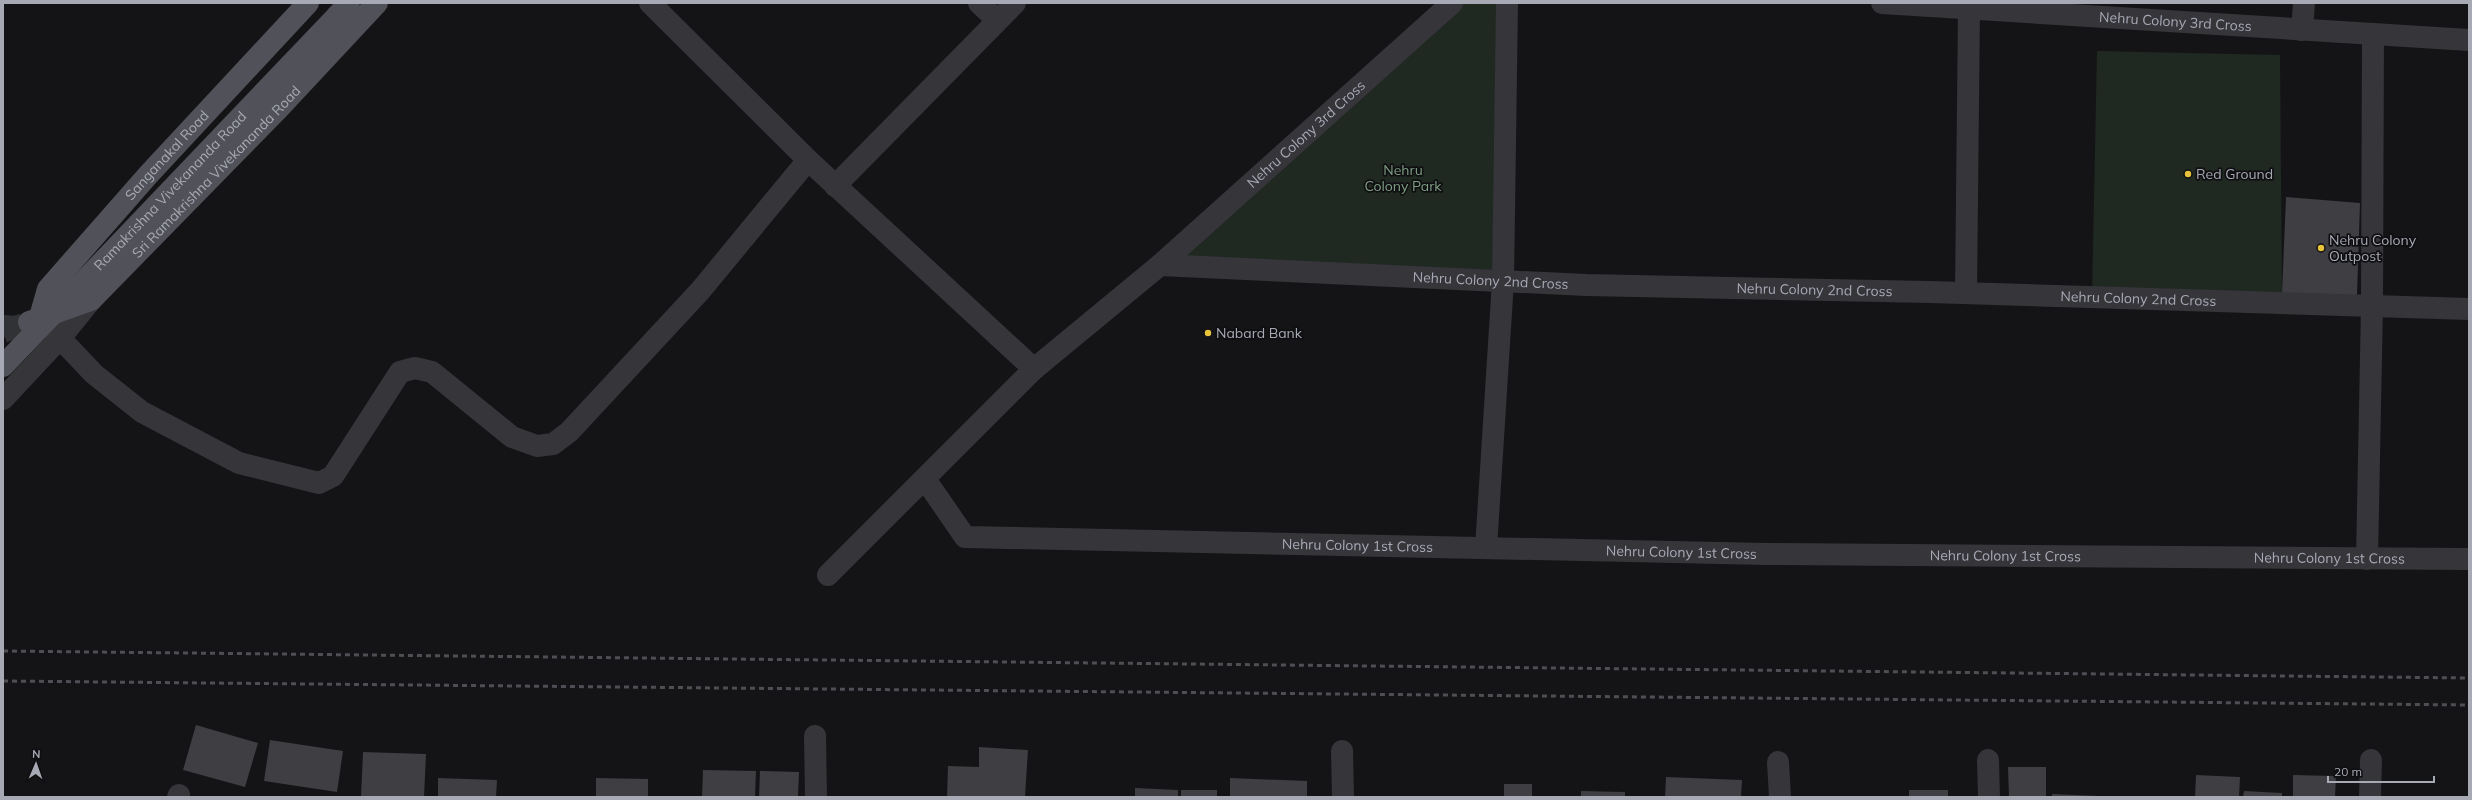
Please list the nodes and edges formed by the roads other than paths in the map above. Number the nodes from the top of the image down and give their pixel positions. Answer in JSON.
{"nodes":[{"id":1,"x":308,"y":3,"type":"edge"},
{"id":2,"x":376,"y":3,"type":"edge"},
{"id":3,"x":650,"y":3,"type":"edge"},
{"id":4,"x":979,"y":3,"type":"edge"},
{"id":5,"x":1014,"y":3,"type":"edge"},
{"id":6,"x":1452,"y":3,"type":"edge"},
{"id":7,"x":1507,"y":3,"type":"edge"},
{"id":8,"x":1882,"y":3,"type":"edge"},
{"id":9,"x":2304,"y":3,"type":"edge"},
{"id":10,"x":343,"y":9,"type":"edge"},
{"id":11,"x":1969,"y":9,"type":"junction"},
{"id":12,"x":997,"y":20,"type":"junction"},
{"id":13,"x":2302,"y":30,"type":"junction"},
{"id":14,"x":2373,"y":34,"type":"junction"},
{"id":15,"x":2469,"y":40,"type":"edge"},
{"id":16,"x":808,"y":160,"type":"junction"},
{"id":17,"x":835,"y":186,"type":"junction"},
{"id":18,"x":1160,"y":264,"type":"junction"},
{"id":19,"x":1502,"y":281,"type":"junction"},
{"id":20,"x":1966,"y":293,"type":"junction"},
{"id":21,"x":91,"y":300,"type":"junction"},
{"id":22,"x":2372,"y":306,"type":"junction"},
{"id":23,"x":2469,"y":309,"type":"edge"},
{"id":24,"x":35,"y":319,"type":"junction"},
{"id":25,"x":61,"y":337,"type":"junction"},
{"id":26,"x":3,"y":366,"type":"edge"},
{"id":27,"x":1034,"y":369,"type":"junction"},
{"id":28,"x":3,"y":399,"type":"edge"},
{"id":29,"x":925,"y":479,"type":"junction"},
{"id":30,"x":1486,"y":548,"type":"junction"},
{"id":31,"x":2367,"y":558,"type":"junction"},
{"id":32,"x":2469,"y":559,"type":"edge"},
{"id":33,"x":828,"y":575,"type":"dead end"},
{"id":34,"x":816,"y":736,"type":"dead end"},
{"id":35,"x":1342,"y":751,"type":"dead end"},
{"id":36,"x":1988,"y":760,"type":"dead end"},
{"id":37,"x":2371,"y":760,"type":"dead end"},
{"id":38,"x":1778,"y":762,"type":"dead end"},
{"id":39,"x":816,"y":797,"type":"edge"},
{"id":40,"x":1342,"y":797,"type":"edge"},
{"id":41,"x":1780,"y":797,"type":"edge"},
{"id":42,"x":1989,"y":797,"type":"edge"},
{"id":43,"x":2370,"y":797,"type":"edge"}],
"edges":[{"from":1,"to":24,"type":"main road","name":"Sanganakal Road"},
{"from":2,"to":21,"type":"main road","name":"Sri Ramakrishna Vivekananda Road"},
{"from":3,"to":16,"type":"street"},
{"from":4,"to":12,"type":"street"},
{"from":5,"to":12,"type":"street"},
{"from":6,"to":18,"type":"street","name":"Nehru Colony 3rd Cross"},
{"from":7,"to":19,"type":"street"},
{"from":8,"to":11,"type":"street","name":"Nehru Colony 3rd Cross"},
{"from":9,"to":13,"type":"street"},
{"from":10,"to":26,"type":"main road","name":"Ramakrishna Vivekananda Road","bridge":true},
{"from":11,"to":13,"type":"street","name":"Nehru Colony 3rd Cross"},
{"from":11,"to":20,"type":"street"},
{"from":12,"to":17,"type":"street"},
{"from":13,"to":14,"type":"street","name":"Nehru Colony 3rd Cross"},
{"from":14,"to":15,"type":"street","name":"Nehru Colony 3rd Cross"},
{"from":14,"to":22,"type":"street"},
{"from":16,"to":17,"type":"street"},
{"from":16,"to":25,"type":"street"},
{"from":17,"to":27,"type":"street"},
{"from":18,"to":19,"type":"street","name":"Nehru Colony 2nd Cross"},
{"from":18,"to":27,"type":"street","name":"Nehru Colony 3rd Cross"},
{"from":19,"to":20,"type":"street","name":"Nehru Colony 2nd Cross"},
{"from":19,"to":30,"type":"street"},
{"from":20,"to":22,"type":"street","name":"Nehru Colony 2nd Cross"},
{"from":21,"to":24,"type":"main road","name":"Sri Ramakrishna Vivekananda Road"},
{"from":21,"to":25,"type":"street"},
{"from":22,"to":23,"type":"street","name":"Nehru Colony 2nd Cross"},
{"from":22,"to":31,"type":"street"},
{"from":24,"to":25,"type":"street"},
{"from":25,"to":28,"type":"street"},
{"from":27,"to":29,"type":"street","name":"Nehru Colony 3rd Cross"},
{"from":29,"to":30,"type":"street","name":"Nehru Colony 1st Cross"},
{"from":29,"to":33,"type":"street","name":"Nehru Colony 3rd Cross"},
{"from":30,"to":31,"type":"street","name":"Nehru Colony 1st Cross"},
{"from":31,"to":32,"type":"street","name":"Nehru Colony 1st Cross"},
{"from":34,"to":39,"type":"street"},
{"from":35,"to":40,"type":"street"},
{"from":36,"to":42,"type":"street"},
{"from":37,"to":43,"type":"street"},
{"from":38,"to":41,"type":"street"}]}
